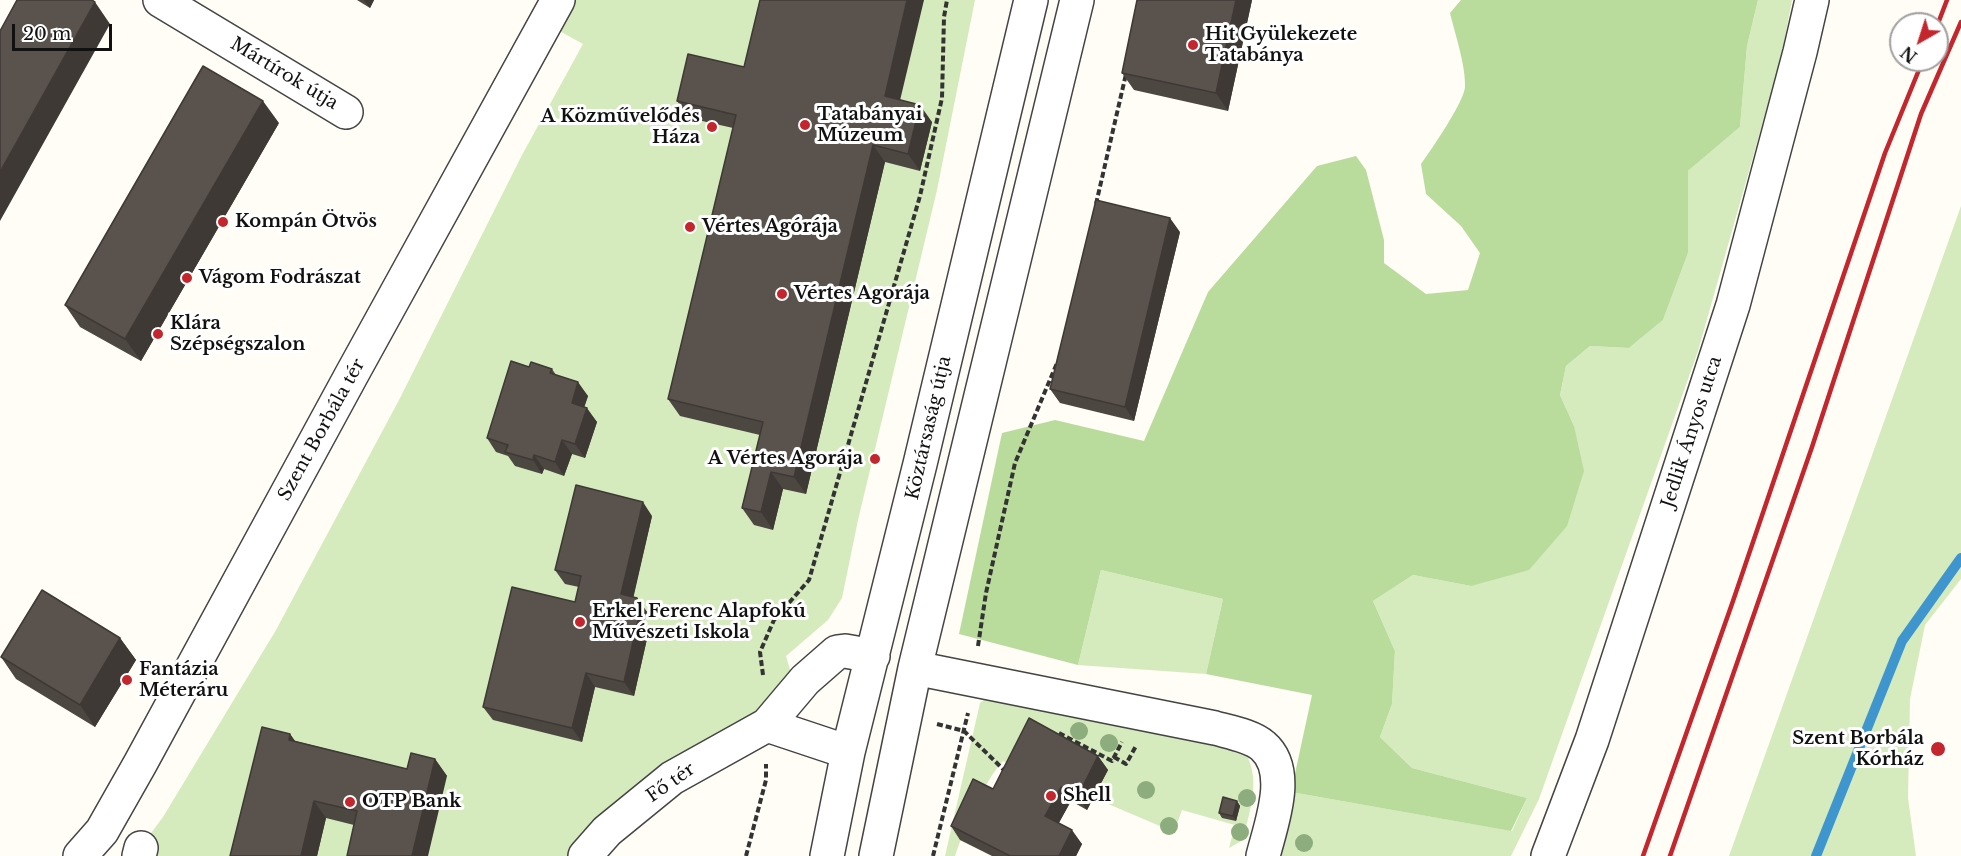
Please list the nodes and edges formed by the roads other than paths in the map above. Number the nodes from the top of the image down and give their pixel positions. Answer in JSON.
{"nodes":[{"id":1,"x":160,"y":0,"type":"edge"},
{"id":2,"x":558,"y":0,"type":"edge"},
{"id":3,"x":1031,"y":0,"type":"edge"},
{"id":4,"x":1077,"y":0,"type":"edge"},
{"id":5,"x":1812,"y":0,"type":"edge"},
{"id":6,"x":346,"y":111,"type":"dead end"},
{"id":7,"x":873,"y":656,"type":"junction"},
{"id":8,"x":915,"y":668,"type":"junction"},
{"id":9,"x":767,"y":724,"type":"junction"},
{"id":10,"x":848,"y":752,"type":"junction"},
{"id":11,"x":80,"y":856,"type":"edge"},
{"id":12,"x":585,"y":856,"type":"edge"},
{"id":13,"x":827,"y":856,"type":"edge"},
{"id":14,"x":876,"y":856,"type":"edge"},
{"id":15,"x":1263,"y":856,"type":"edge"},
{"id":16,"x":1548,"y":856,"type":"edge"}],
"edges":[{"from":1,"to":6,"type":"street","name":"Mártírok útja"},
{"from":2,"to":11,"type":"street","name":"Szent Borbála tér"},
{"from":3,"to":7,"type":"street","name":"Köztársaság útja"},
{"from":4,"to":8,"type":"street"},
{"from":5,"to":16,"type":"street","name":"Jedlik Ányos utca"},
{"from":7,"to":9,"type":"street","name":"Fő tér"},
{"from":7,"to":10,"type":"street","name":"Köztársaság útja"},
{"from":8,"to":14,"type":"street"},
{"from":8,"to":15,"type":"street"},
{"from":9,"to":10,"type":"street"},
{"from":9,"to":12,"type":"street","name":"Fő tér"},
{"from":10,"to":13,"type":"street","name":"Köztársaság útja"}]}
